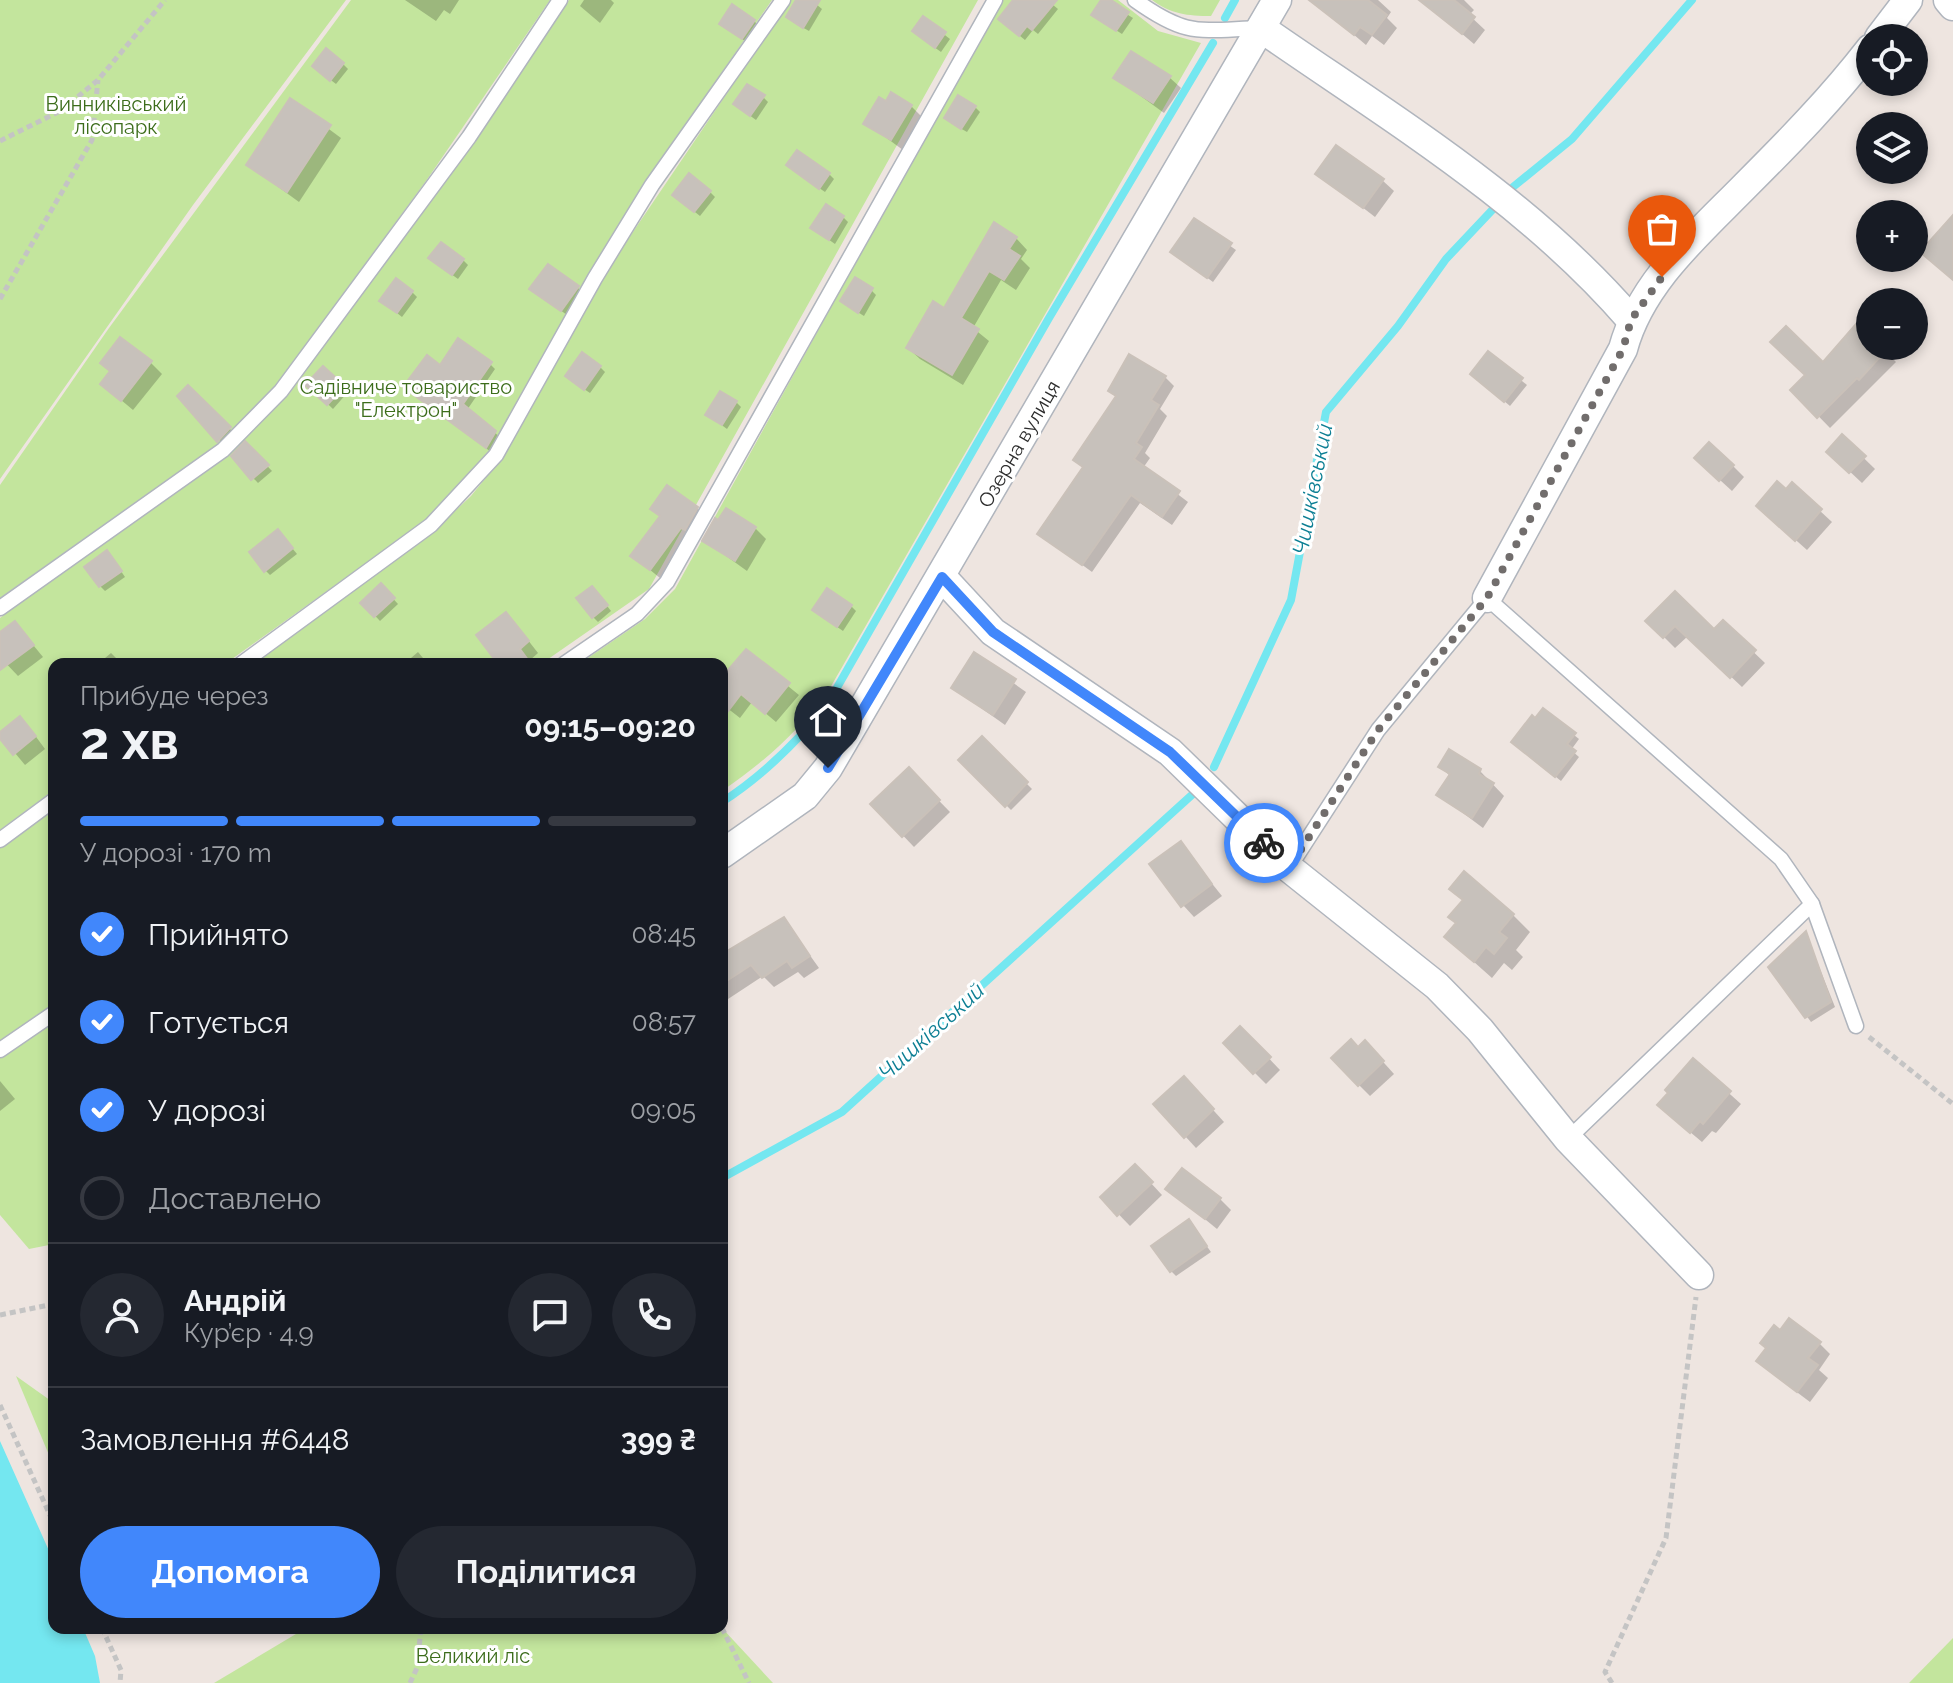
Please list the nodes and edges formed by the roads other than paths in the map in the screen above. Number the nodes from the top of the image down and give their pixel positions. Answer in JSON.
{"nodes":[{"id":1,"x":560,"y":0,"type":"edge"},
{"id":2,"x":783,"y":0,"type":"edge"},
{"id":3,"x":995,"y":0,"type":"edge"},
{"id":4,"x":1135,"y":0,"type":"edge"},
{"id":5,"x":1277,"y":0,"type":"edge"},
{"id":6,"x":1908,"y":0,"type":"edge"},
{"id":7,"x":1948,"y":0,"type":"edge"},
{"id":8,"x":1953,"y":6,"type":"edge"},
{"id":9,"x":1890,"y":24,"type":"edge"},
{"id":10,"x":1261,"y":28,"type":"junction"},
{"id":11,"x":1856,"y":67,"type":"edge"},
{"id":12,"x":1631,"y":320,"type":"junction"},
{"id":13,"x":942,"y":577,"type":"junction"},
{"id":14,"x":1487,"y":598,"type":"junction"},
{"id":15,"x":0,"y":608,"type":"edge"},
{"id":16,"x":249,"y":658,"type":"edge"},
{"id":17,"x":573,"y":658,"type":"edge"},
{"id":18,"x":48,"y":804,"type":"edge"},
{"id":19,"x":0,"y":840,"type":"edge"},
{"id":20,"x":728,"y":850,"type":"edge"},
{"id":21,"x":1289,"y":868,"type":"junction"},
{"id":22,"x":1812,"y":904,"type":"junction"},
{"id":23,"x":48,"y":1017,"type":"edge"},
{"id":24,"x":1856,"y":1026,"type":"road end"},
{"id":25,"x":0,"y":1050,"type":"edge"},
{"id":26,"x":1568,"y":1139,"type":"junction"},
{"id":27,"x":1699,"y":1275,"type":"road end"}],
"edges":[{"from":1,"to":15,"type":"lane"},
{"from":2,"to":16,"type":"lane"},
{"from":3,"to":17,"type":"lane"},
{"from":4,"to":10,"type":"lane"},
{"from":5,"to":10,"type":"street","name":"Озерна вулиця"},
{"from":6,"to":9,"type":"street"},
{"from":7,"to":8,"type":"street"},
{"from":10,"to":12,"type":"street"},
{"from":10,"to":13,"type":"street","name":"Озерна вулиця"},
{"from":11,"to":12,"type":"street"},
{"from":12,"to":14,"type":"street"},
{"from":13,"to":20,"type":"street","name":"Озерна вулиця"},
{"from":13,"to":21,"type":"street"},
{"from":14,"to":21,"type":"lane"},
{"from":14,"to":22,"type":"lane"},
{"from":18,"to":19,"type":"lane"},
{"from":21,"to":26,"type":"street"},
{"from":22,"to":24,"type":"lane"},
{"from":22,"to":26,"type":"lane"},
{"from":23,"to":25,"type":"lane"},
{"from":26,"to":27,"type":"street"}]}
